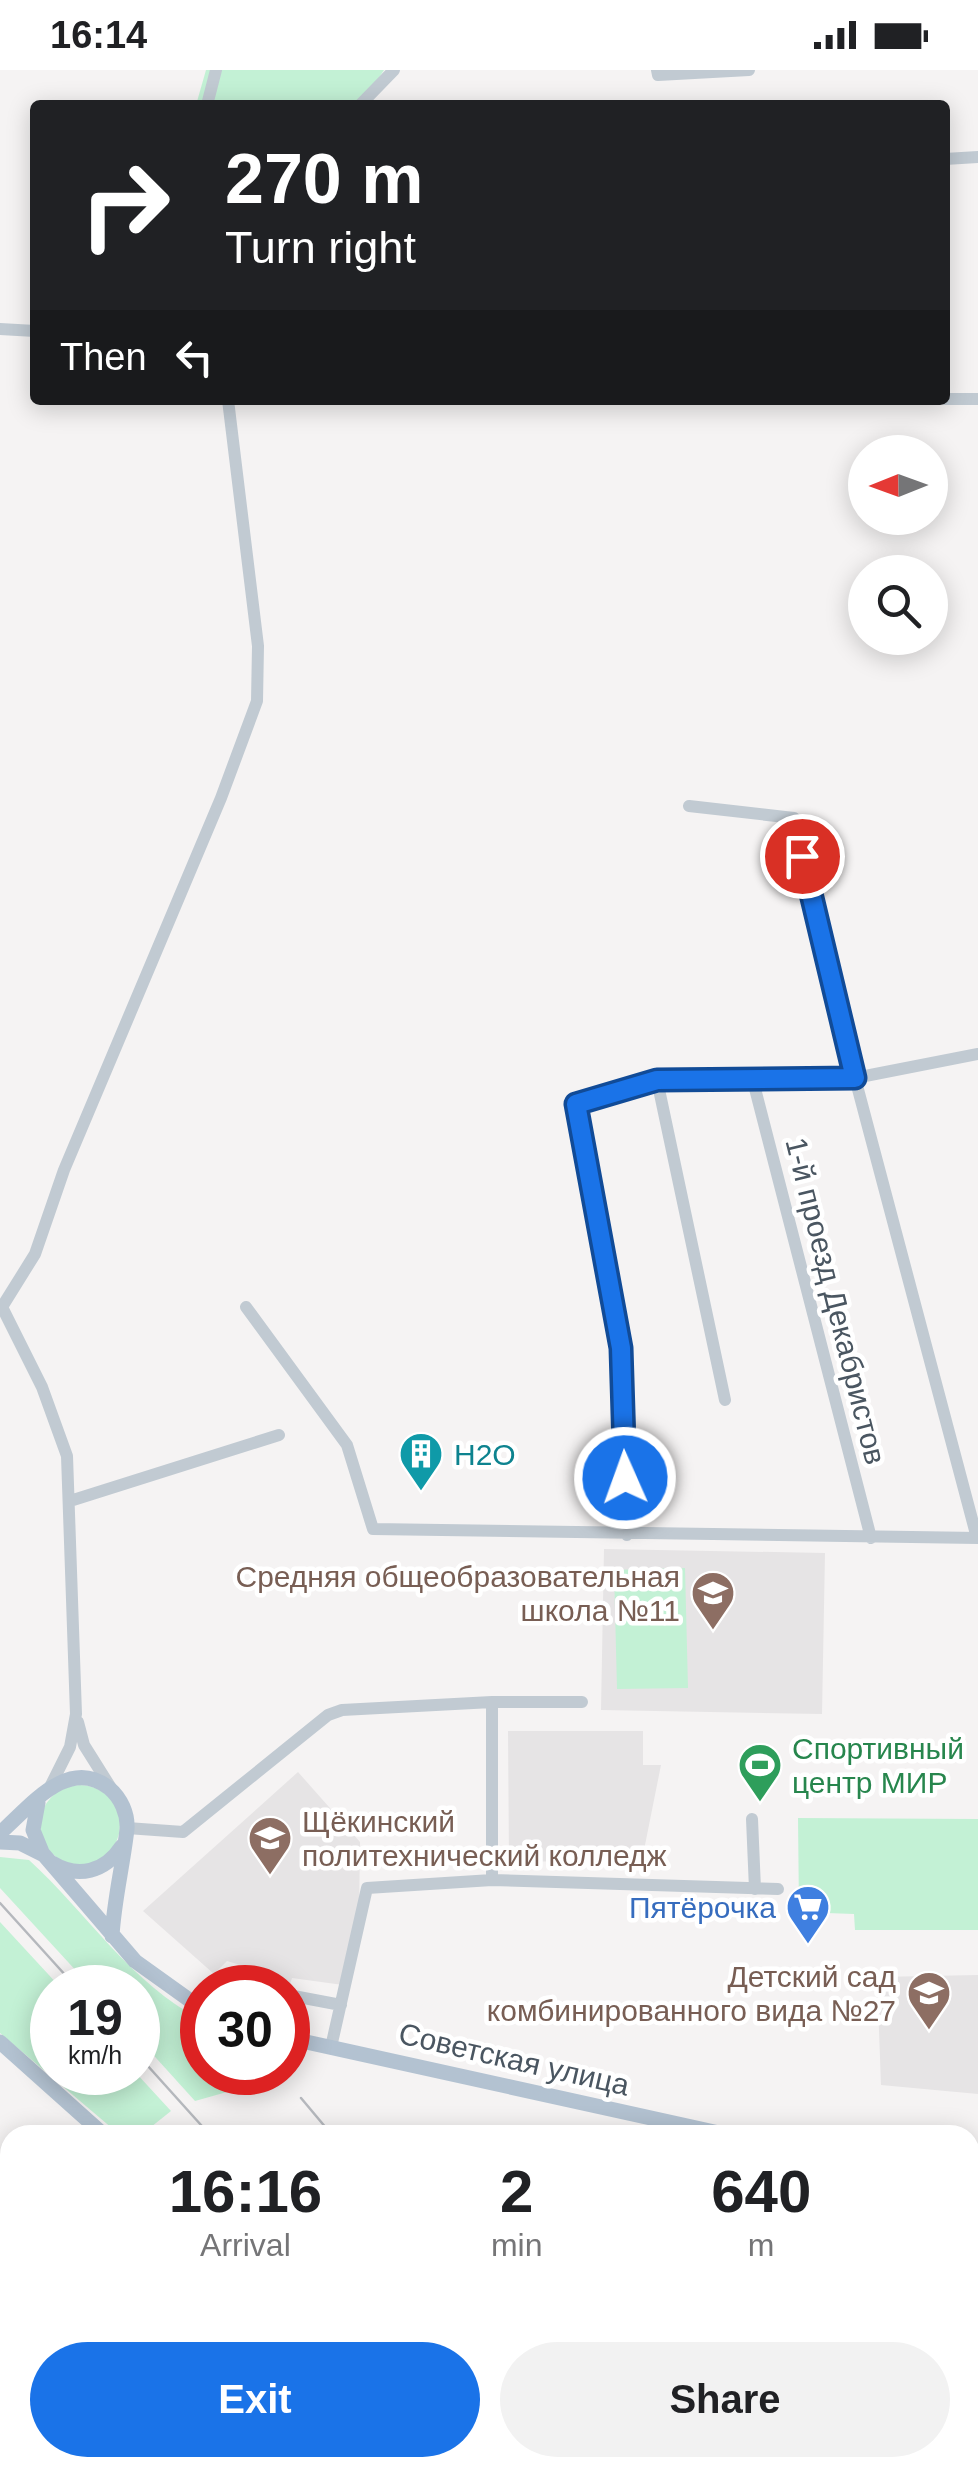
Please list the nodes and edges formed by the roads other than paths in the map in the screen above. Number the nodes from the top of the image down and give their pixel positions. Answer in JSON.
{"nodes":[{"id":1,"x":216,"y":70,"type":"edge"},
{"id":2,"x":394,"y":70,"type":"edge"},
{"id":3,"x":657,"y":70,"type":"edge"},
{"id":4,"x":749,"y":70,"type":"edge"},
{"id":5,"x":208,"y":100,"type":"edge"},
{"id":6,"x":365,"y":100,"type":"edge"},
{"id":7,"x":978,"y":157,"type":"edge"},
{"id":8,"x":950,"y":159,"type":"edge"},
{"id":9,"x":0,"y":330,"type":"edge"},
{"id":10,"x":30,"y":331,"type":"edge"},
{"id":11,"x":950,"y":399,"type":"edge"},
{"id":12,"x":978,"y":399,"type":"edge"},
{"id":13,"x":229,"y":405,"type":"edge"},
{"id":14,"x":689,"y":806,"type":"dead end"},
{"id":15,"x":978,"y":1054,"type":"edge"},
{"id":16,"x":752,"y":1077,"type":"junction"},
{"id":17,"x":855,"y":1078,"type":"junction"},
{"id":18,"x":657,"y":1080,"type":"junction"},
{"id":19,"x":1,"y":1306,"type":"edge"},
{"id":20,"x":246,"y":1307,"type":"dead end"},
{"id":21,"x":725,"y":1400,"type":"dead end"},
{"id":22,"x":279,"y":1436,"type":"dead end"},
{"id":23,"x":70,"y":1501,"type":"junction"},
{"id":24,"x":627,"y":1534,"type":"junction"},
{"id":25,"x":871,"y":1538,"type":"junction"},
{"id":26,"x":978,"y":1538,"type":"edge"},
{"id":27,"x":492,"y":1702,"type":"junction"},
{"id":28,"x":582,"y":1702,"type":"dead end"},
{"id":29,"x":76,"y":1714,"type":"junction"},
{"id":30,"x":46,"y":1792,"type":"junction"},
{"id":31,"x":116,"y":1794,"type":"junction"},
{"id":32,"x":752,"y":1819,"type":"dead end"},
{"id":33,"x":0,"y":1833,"type":"edge"},
{"id":34,"x":126,"y":1833,"type":"junction"},
{"id":35,"x":0,"y":1842,"type":"edge"},
{"id":36,"x":47,"y":1859,"type":"junction"},
{"id":37,"x":492,"y":1880,"type":"junction"},
{"id":38,"x":755,"y":1889,"type":"junction"},
{"id":39,"x":778,"y":1889,"type":"dead end"},
{"id":40,"x":112,"y":1936,"type":"junction"},
{"id":41,"x":180,"y":1995,"type":"edge"},
{"id":42,"x":310,"y":1999,"type":"edge"},
{"id":43,"x":341,"y":2005,"type":"junction"},
{"id":44,"x":0,"y":2042,"type":"edge"},
{"id":45,"x":310,"y":2042,"type":"edge"},
{"id":46,"x":332,"y":2046,"type":"junction"},
{"id":47,"x":93,"y":2125,"type":"edge"},
{"id":48,"x":684,"y":2125,"type":"edge"}],
"edges":[{"from":1,"to":5,"type":"street"},
{"from":2,"to":6,"type":"street"},
{"from":3,"to":4,"type":"street"},
{"from":7,"to":8,"type":"street"},
{"from":9,"to":10,"type":"street"},
{"from":11,"to":12,"type":"street"},
{"from":13,"to":19,"type":"street"},
{"from":14,"to":17,"type":"street"},
{"from":15,"to":17,"type":"street"},
{"from":16,"to":17,"type":"street"},
{"from":16,"to":18,"type":"street"},
{"from":16,"to":25,"type":"street","name":"1-й проезд Декабристов"},
{"from":17,"to":26,"type":"street"},
{"from":18,"to":21,"type":"street"},
{"from":18,"to":24,"type":"street"},
{"from":19,"to":23,"type":"street"},
{"from":20,"to":24,"type":"street"},
{"from":22,"to":23,"type":"street"},
{"from":23,"to":29,"type":"street"},
{"from":24,"to":25,"type":"street"},
{"from":25,"to":26,"type":"street"},
{"from":27,"to":28,"type":"street"},
{"from":27,"to":34,"type":"street"},
{"from":27,"to":37,"type":"street"},
{"from":29,"to":30,"type":"street"},
{"from":29,"to":31,"type":"street"},
{"from":30,"to":31,"type":"main road"},
{"from":30,"to":33,"type":"main road"},
{"from":30,"to":36,"type":"main road"},
{"from":31,"to":34,"type":"main road"},
{"from":32,"to":38,"type":"street"},
{"from":34,"to":36,"type":"main road"},
{"from":34,"to":40,"type":"main road"},
{"from":35,"to":36,"type":"main road"},
{"from":36,"to":40,"type":"main road"},
{"from":37,"to":38,"type":"street"},
{"from":37,"to":43,"type":"street"},
{"from":38,"to":39,"type":"street"},
{"from":40,"to":41,"type":"main road"},
{"from":42,"to":43,"type":"street"},
{"from":43,"to":46,"type":"street"},
{"from":44,"to":47,"type":"main road"},
{"from":45,"to":46,"type":"main road","name":"Советская улица"},
{"from":46,"to":48,"type":"main road","name":"Советская улица"}]}
